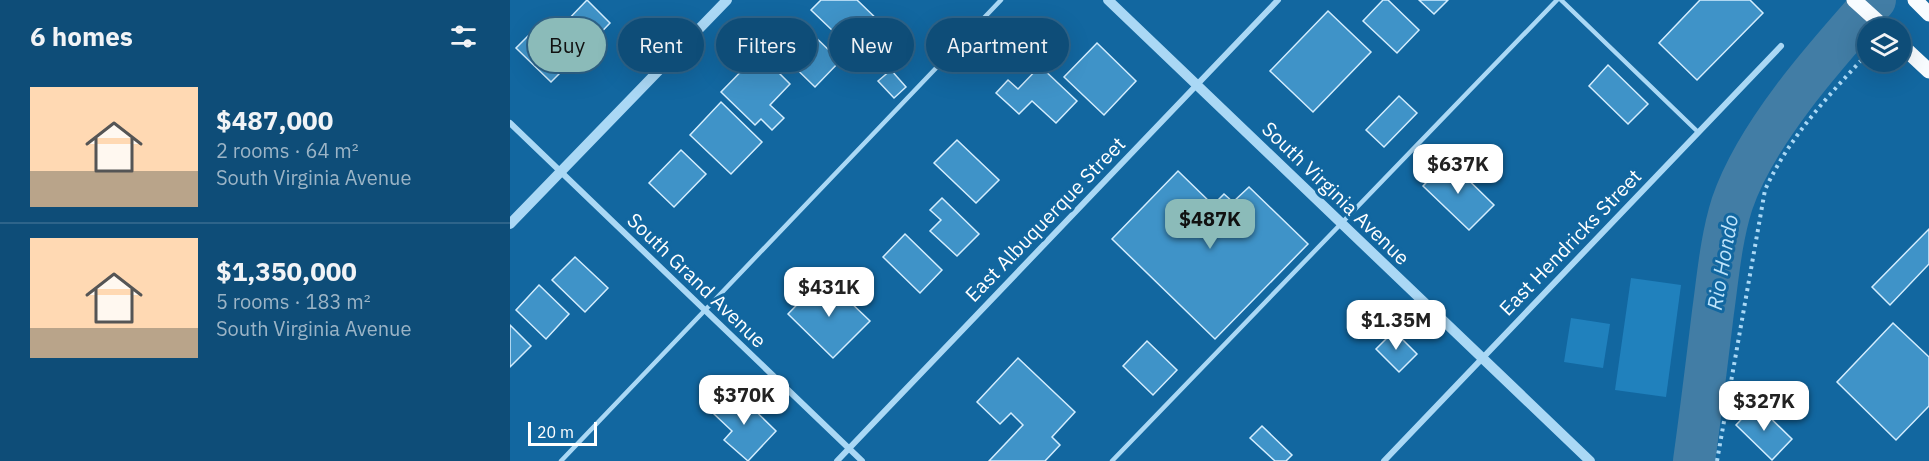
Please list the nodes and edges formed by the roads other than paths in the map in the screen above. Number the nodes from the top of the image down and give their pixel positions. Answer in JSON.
{"nodes":[{"id":1,"x":727,"y":0,"type":"edge"},
{"id":2,"x":1001,"y":0,"type":"edge"},
{"id":3,"x":1108,"y":0,"type":"edge"},
{"id":4,"x":1278,"y":0,"type":"edge"},
{"id":5,"x":1559,"y":0,"type":"edge"},
{"id":6,"x":1854,"y":0,"type":"edge"},
{"id":7,"x":1915,"y":0,"type":"edge"},
{"id":8,"x":1929,"y":14,"type":"edge"},
{"id":9,"x":1874,"y":18,"type":"edge"},
{"id":10,"x":1781,"y":46,"type":"dead end"},
{"id":11,"x":1911,"y":54,"type":"edge"},
{"id":12,"x":1929,"y":71,"type":"edge"},
{"id":13,"x":1197,"y":84,"type":"junction"},
{"id":14,"x":510,"y":123,"type":"edge"},
{"id":15,"x":1698,"y":132,"type":"junction"},
{"id":16,"x":560,"y":171,"type":"junction"},
{"id":17,"x":1341,"y":223,"type":"junction"},
{"id":18,"x":510,"y":224,"type":"edge"},
{"id":19,"x":706,"y":311,"type":"junction"},
{"id":20,"x":1483,"y":358,"type":"junction"},
{"id":21,"x":849,"y":448,"type":"junction"},
{"id":22,"x":561,"y":461,"type":"edge"},
{"id":23,"x":837,"y":461,"type":"edge"},
{"id":24,"x":862,"y":461,"type":"edge"},
{"id":25,"x":1113,"y":461,"type":"edge"},
{"id":26,"x":1384,"y":461,"type":"edge"},
{"id":27,"x":1590,"y":461,"type":"edge"}],
"edges":[{"from":1,"to":16,"type":"street"},
{"from":2,"to":19,"type":"lane"},
{"from":3,"to":13,"type":"street","name":"South Virginia Avenue"},
{"from":4,"to":13,"type":"street","name":"East Albuquerque Street"},
{"from":5,"to":15,"type":"lane"},
{"from":5,"to":17,"type":"lane"},
{"from":6,"to":9,"type":"main road"},
{"from":7,"to":8,"type":"main road"},
{"from":10,"to":15,"type":"street","name":"East Hendricks Street"},
{"from":11,"to":12,"type":"main road"},
{"from":13,"to":17,"type":"street","name":"South Virginia Avenue"},
{"from":13,"to":21,"type":"street","name":"East Albuquerque Street"},
{"from":14,"to":16,"type":"street","name":"South Grand Avenue"},
{"from":15,"to":20,"type":"street","name":"East Hendricks Street"},
{"from":16,"to":18,"type":"street"},
{"from":16,"to":19,"type":"street","name":"South Grand Avenue"},
{"from":17,"to":20,"type":"street","name":"South Virginia Avenue"},
{"from":17,"to":25,"type":"lane"},
{"from":19,"to":21,"type":"street","name":"South Grand Avenue"},
{"from":19,"to":22,"type":"lane"},
{"from":20,"to":26,"type":"street","name":"East Hendricks Street"},
{"from":20,"to":27,"type":"street","name":"South Virginia Avenue"},
{"from":21,"to":23,"type":"street","name":"East Albuquerque Street"},
{"from":21,"to":24,"type":"street","name":"South Grand Avenue"}]}
